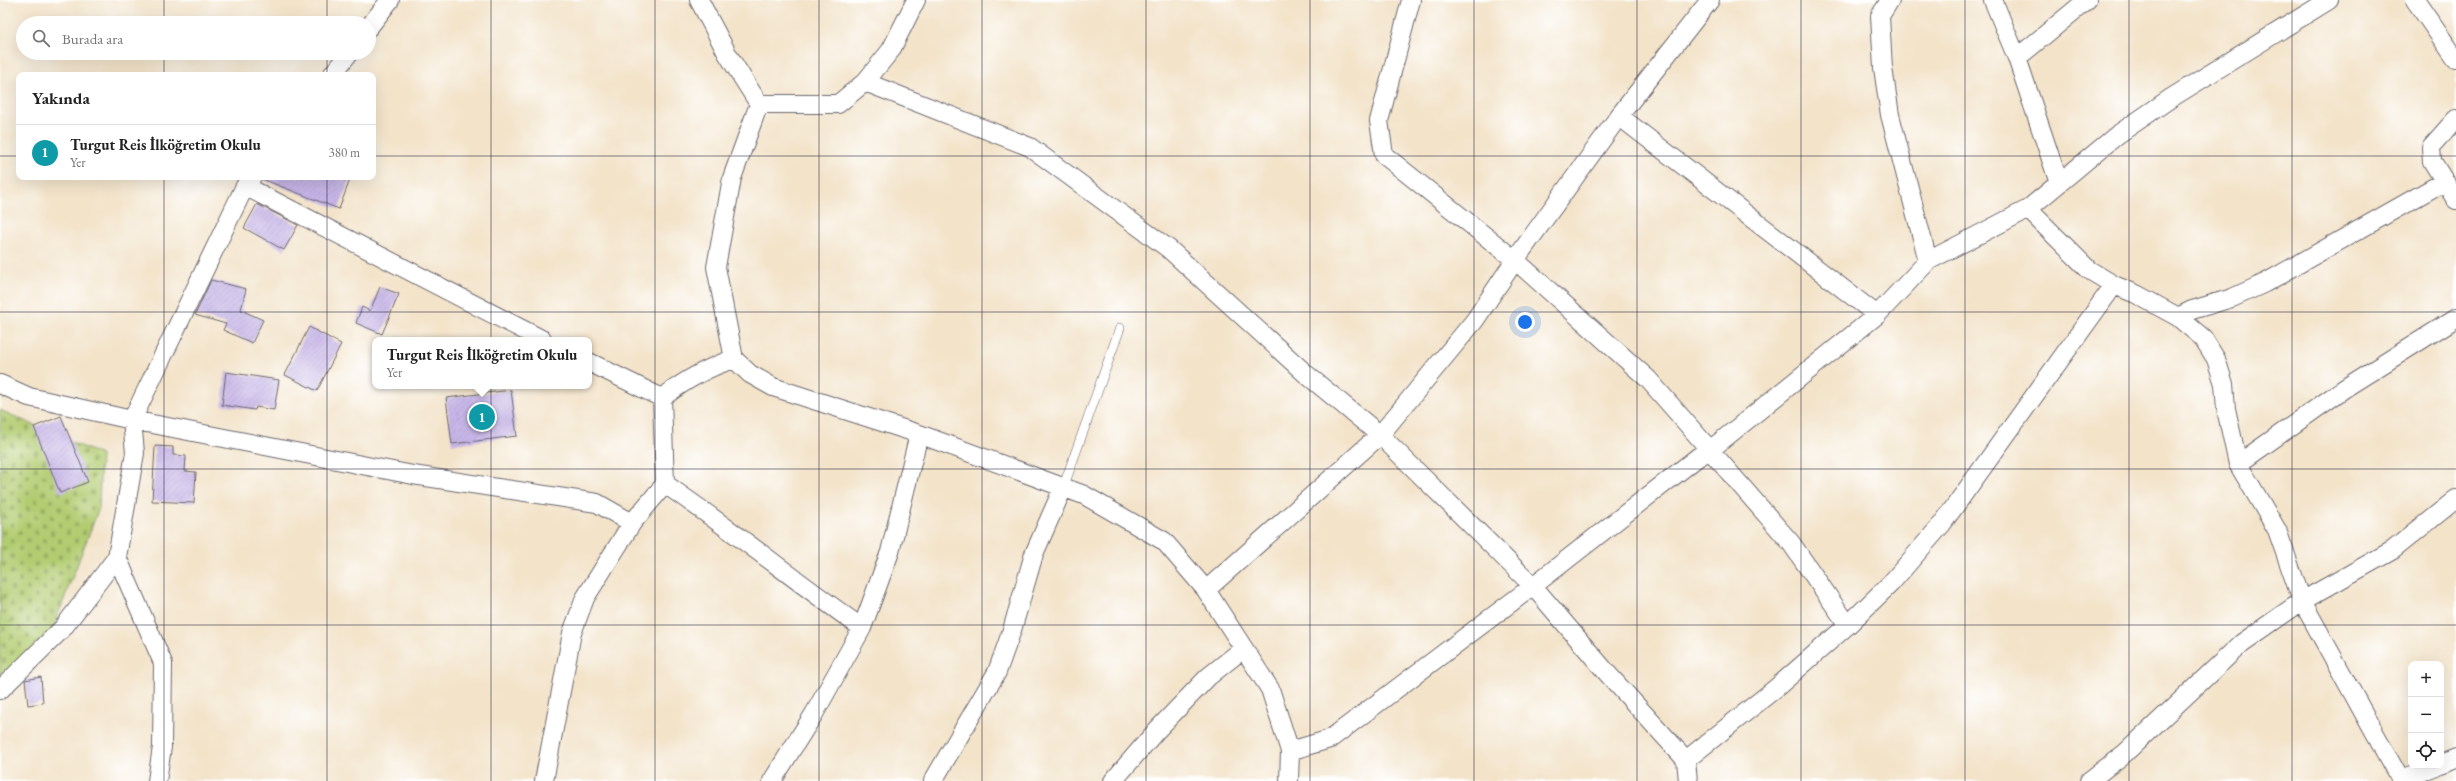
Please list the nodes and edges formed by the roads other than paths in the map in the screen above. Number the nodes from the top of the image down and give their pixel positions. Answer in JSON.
{"nodes":[{"id":1,"x":390,"y":0,"type":"edge"},
{"id":2,"x":698,"y":0,"type":"edge"},
{"id":3,"x":916,"y":0,"type":"edge"},
{"id":4,"x":1411,"y":0,"type":"edge"},
{"id":5,"x":1710,"y":0,"type":"edge"},
{"id":6,"x":1890,"y":0,"type":"edge"},
{"id":7,"x":1994,"y":0,"type":"edge"},
{"id":8,"x":2087,"y":0,"type":"edge"},
{"id":9,"x":2329,"y":0,"type":"edge"},
{"id":10,"x":2415,"y":0,"type":"edge"},
{"id":11,"x":376,"y":18,"type":"edge"},
{"id":12,"x":2017,"y":58,"type":"junction"},
{"id":13,"x":2456,"y":59,"type":"edge"},
{"id":14,"x":344,"y":60,"type":"edge"},
{"id":15,"x":334,"y":72,"type":"edge"},
{"id":16,"x":865,"y":82,"type":"junction"},
{"id":17,"x":759,"y":104,"type":"junction"},
{"id":18,"x":1619,"y":116,"type":"junction"},
{"id":19,"x":2456,"y":119,"type":"edge"},
{"id":20,"x":2445,"y":181,"type":"junction"},
{"id":21,"x":248,"y":182,"type":"edge"},
{"id":22,"x":2059,"y":183,"type":"junction"},
{"id":23,"x":2456,"y":200,"type":"edge"},
{"id":24,"x":2028,"y":209,"type":"junction"},
{"id":25,"x":1515,"y":260,"type":"junction"},
{"id":26,"x":1928,"y":260,"type":"junction"},
{"id":27,"x":2114,"y":285,"type":"junction"},
{"id":28,"x":1877,"y":315,"type":"junction"},
{"id":29,"x":2178,"y":317,"type":"junction"},
{"id":30,"x":2456,"y":318,"type":"edge"},
{"id":31,"x":1120,"y":328,"type":"dead end"},
{"id":32,"x":537,"y":337,"type":"edge"},
{"id":33,"x":734,"y":359,"type":"junction"},
{"id":34,"x":592,"y":363,"type":"edge"},
{"id":35,"x":0,"y":384,"type":"edge"},
{"id":36,"x":662,"y":398,"type":"junction"},
{"id":37,"x":132,"y":420,"type":"junction"},
{"id":38,"x":919,"y":434,"type":"junction"},
{"id":39,"x":1380,"y":435,"type":"junction"},
{"id":40,"x":1710,"y":450,"type":"junction"},
{"id":41,"x":2238,"y":464,"type":"junction"},
{"id":42,"x":665,"y":484,"type":"junction"},
{"id":43,"x":1063,"y":488,"type":"junction"},
{"id":44,"x":2456,"y":499,"type":"edge"},
{"id":45,"x":632,"y":524,"type":"junction"},
{"id":46,"x":117,"y":557,"type":"junction"},
{"id":47,"x":1533,"y":586,"type":"junction"},
{"id":48,"x":1206,"y":590,"type":"junction"},
{"id":49,"x":2302,"y":601,"type":"junction"},
{"id":50,"x":1848,"y":625,"type":"junction"},
{"id":51,"x":862,"y":628,"type":"junction"},
{"id":52,"x":1244,"y":649,"type":"junction"},
{"id":53,"x":0,"y":690,"type":"edge"},
{"id":54,"x":1290,"y":751,"type":"junction"},
{"id":55,"x":2456,"y":758,"type":"edge"},
{"id":56,"x":1686,"y":760,"type":"junction"},
{"id":57,"x":2444,"y":763,"type":"edge"},
{"id":58,"x":2430,"y":769,"type":"edge"},
{"id":59,"x":156,"y":781,"type":"edge"},
{"id":60,"x":544,"y":781,"type":"edge"},
{"id":61,"x":772,"y":781,"type":"edge"},
{"id":62,"x":933,"y":781,"type":"edge"},
{"id":63,"x":1113,"y":781,"type":"edge"},
{"id":64,"x":1289,"y":781,"type":"edge"},
{"id":65,"x":1688,"y":781,"type":"edge"},
{"id":66,"x":2089,"y":781,"type":"edge"},
{"id":67,"x":2401,"y":781,"type":"edge"}],
"edges":[{"from":1,"to":11,"type":"street"},
{"from":2,"to":17,"type":"street"},
{"from":3,"to":16,"type":"street"},
{"from":4,"to":25,"type":"street"},
{"from":5,"to":18,"type":"street"},
{"from":6,"to":26,"type":"street"},
{"from":7,"to":12,"type":"street"},
{"from":8,"to":12,"type":"street"},
{"from":9,"to":22,"type":"street"},
{"from":10,"to":13,"type":"street"},
{"from":12,"to":22,"type":"street"},
{"from":14,"to":15,"type":"street"},
{"from":16,"to":17,"type":"street"},
{"from":16,"to":39,"type":"street"},
{"from":17,"to":33,"type":"street"},
{"from":18,"to":25,"type":"street"},
{"from":18,"to":28,"type":"street"},
{"from":19,"to":20,"type":"street"},
{"from":20,"to":23,"type":"street"},
{"from":20,"to":29,"type":"street"},
{"from":21,"to":32,"type":"street"},
{"from":21,"to":37,"type":"street"},
{"from":22,"to":24,"type":"street"},
{"from":24,"to":26,"type":"street"},
{"from":24,"to":27,"type":"street"},
{"from":25,"to":39,"type":"street"},
{"from":25,"to":40,"type":"street"},
{"from":26,"to":28,"type":"street"},
{"from":27,"to":29,"type":"street"},
{"from":27,"to":50,"type":"street"},
{"from":28,"to":40,"type":"street"},
{"from":29,"to":41,"type":"street"},
{"from":30,"to":41,"type":"street"},
{"from":31,"to":43,"type":"lane"},
{"from":33,"to":36,"type":"street"},
{"from":33,"to":38,"type":"street"},
{"from":34,"to":36,"type":"street"},
{"from":35,"to":37,"type":"street"},
{"from":36,"to":42,"type":"street"},
{"from":37,"to":45,"type":"street"},
{"from":37,"to":46,"type":"street"},
{"from":38,"to":43,"type":"street"},
{"from":38,"to":51,"type":"street"},
{"from":39,"to":47,"type":"street"},
{"from":39,"to":48,"type":"street"},
{"from":40,"to":47,"type":"street"},
{"from":40,"to":50,"type":"street"},
{"from":41,"to":49,"type":"street"},
{"from":42,"to":45,"type":"street"},
{"from":42,"to":51,"type":"street"},
{"from":43,"to":48,"type":"street"},
{"from":43,"to":62,"type":"street"},
{"from":44,"to":49,"type":"street"},
{"from":45,"to":60,"type":"street"},
{"from":46,"to":53,"type":"street"},
{"from":46,"to":59,"type":"street"},
{"from":47,"to":54,"type":"street"},
{"from":47,"to":56,"type":"street"},
{"from":48,"to":52,"type":"street"},
{"from":49,"to":66,"type":"street"},
{"from":49,"to":67,"type":"street"},
{"from":50,"to":56,"type":"street"},
{"from":51,"to":61,"type":"street"},
{"from":52,"to":54,"type":"street"},
{"from":52,"to":63,"type":"street"},
{"from":54,"to":64,"type":"street"},
{"from":55,"to":57,"type":"street"},
{"from":56,"to":65,"type":"street"},
{"from":58,"to":67,"type":"street"}]}
